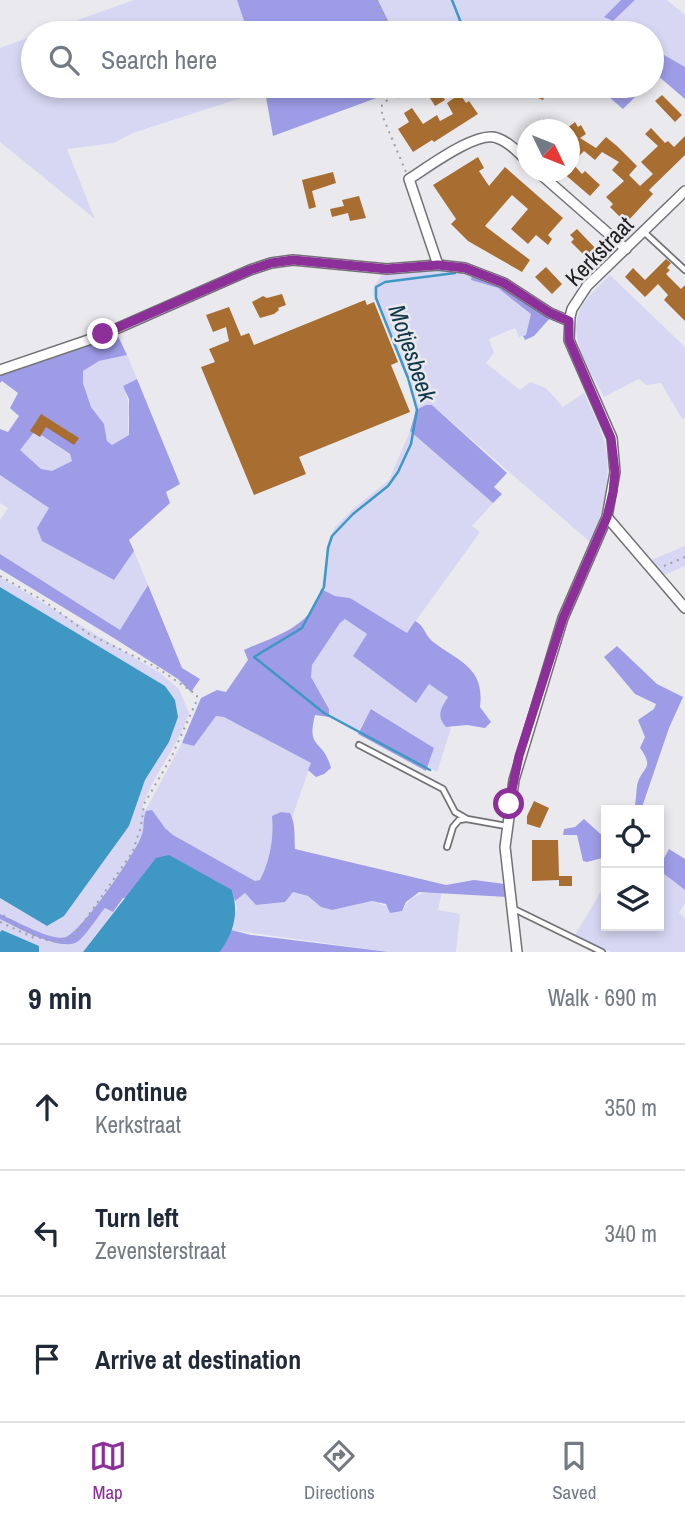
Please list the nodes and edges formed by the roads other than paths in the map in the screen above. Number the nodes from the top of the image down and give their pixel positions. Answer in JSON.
{"nodes":[{"id":1,"x":517,"y":153,"type":"edge"},
{"id":2,"x":549,"y":182,"type":"edge"},
{"id":3,"x":685,"y":191,"type":"edge"},
{"id":4,"x":644,"y":232,"type":"junction"},
{"id":5,"x":626,"y":249,"type":"junction"},
{"id":6,"x":438,"y":265,"type":"junction"},
{"id":7,"x":685,"y":270,"type":"edge"},
{"id":8,"x":569,"y":321,"type":"junction"},
{"id":9,"x":0,"y":370,"type":"edge"},
{"id":10,"x":607,"y":517,"type":"junction"},
{"id":11,"x":685,"y":608,"type":"edge"},
{"id":12,"x":359,"y":745,"type":"dead end"},
{"id":13,"x":467,"y":819,"type":"junction"},
{"id":14,"x":507,"y":826,"type":"junction"},
{"id":15,"x":447,"y":847,"type":"dead end"},
{"id":16,"x":513,"y":908,"type":"junction"},
{"id":17,"x":517,"y":952,"type":"edge"},
{"id":18,"x":602,"y":952,"type":"edge"}],
"edges":[{"from":1,"to":6,"type":"street"},
{"from":2,"to":5,"type":"street"},
{"from":3,"to":4,"type":"street","name":"Kerkstraat"},
{"from":4,"to":5,"type":"street","name":"Kerkstraat"},
{"from":4,"to":7,"type":"lane"},
{"from":5,"to":8,"type":"street","name":"Kerkstraat"},
{"from":6,"to":8,"type":"street"},
{"from":6,"to":9,"type":"street"},
{"from":8,"to":10,"type":"street","name":"Kerkstraat"},
{"from":10,"to":11,"type":"street"},
{"from":10,"to":14,"type":"street","name":"Kerkstraat"},
{"from":12,"to":13,"type":"lane"},
{"from":13,"to":14,"type":"lane"},
{"from":13,"to":15,"type":"lane"},
{"from":14,"to":16,"type":"street","name":"Kerkstraat"},
{"from":16,"to":17,"type":"street","name":"Kerkstraat"},
{"from":16,"to":18,"type":"lane"}]}
